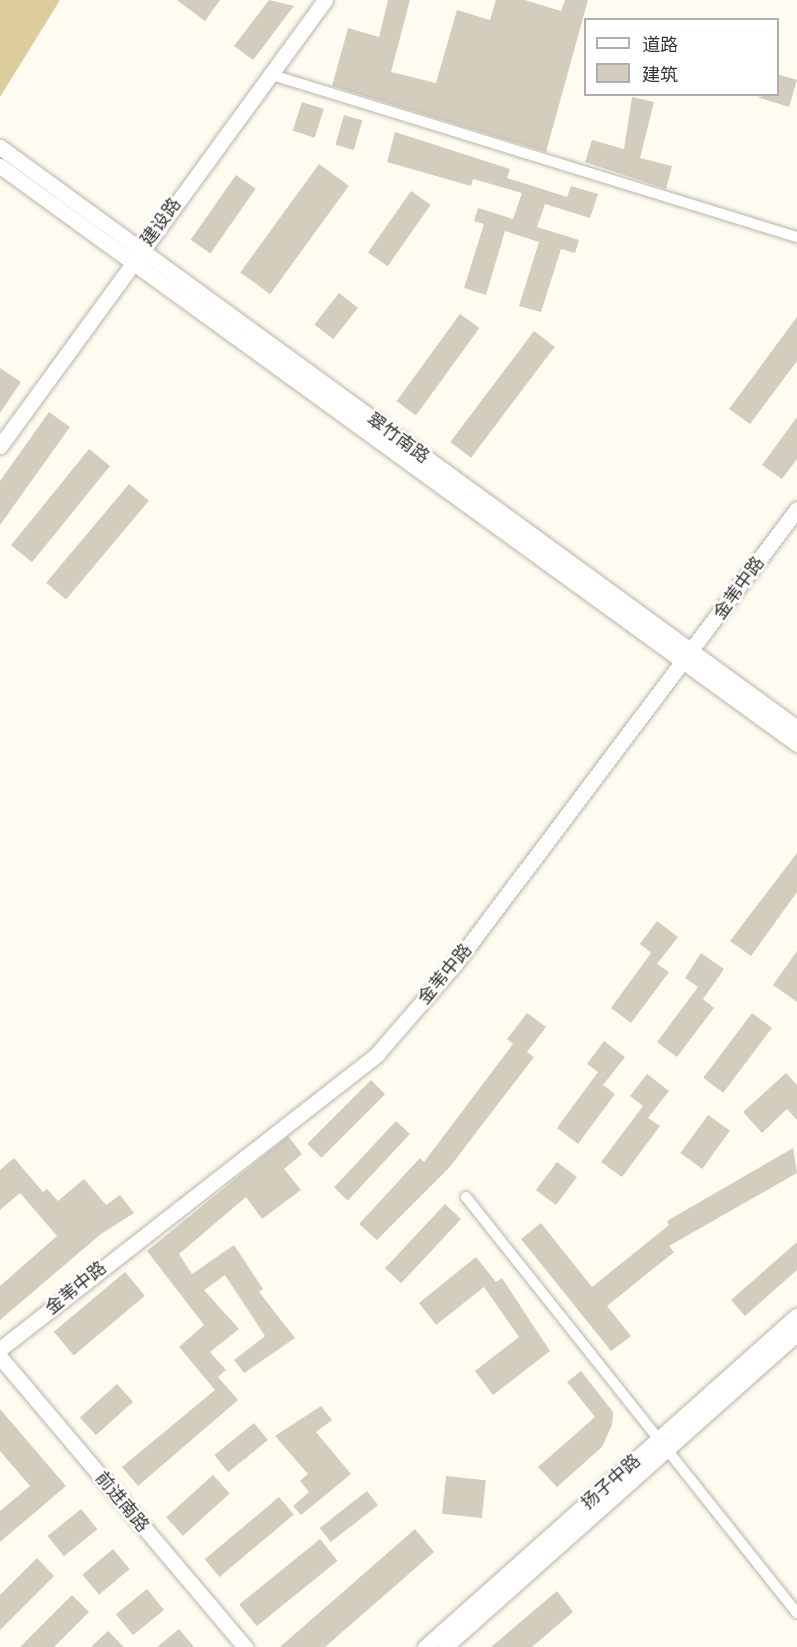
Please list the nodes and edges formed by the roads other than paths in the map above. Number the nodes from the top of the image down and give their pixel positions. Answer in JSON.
{"nodes":[{"id":1,"x":325,"y":0,"type":"edge"},
{"id":2,"x":269,"y":74,"type":"junction"},
{"id":3,"x":0,"y":147,"type":"edge"},
{"id":4,"x":0,"y":166,"type":"edge"},
{"id":5,"x":797,"y":237,"type":"edge"},
{"id":6,"x":137,"y":254,"type":"junction"},
{"id":7,"x":0,"y":446,"type":"edge"},
{"id":8,"x":797,"y":509,"type":"edge"},
{"id":9,"x":689,"y":657,"type":"junction"},
{"id":10,"x":797,"y":728,"type":"edge"},
{"id":11,"x":797,"y":744,"type":"edge"},
{"id":12,"x":466,"y":1197,"type":"dead end"},
{"id":13,"x":797,"y":1316,"type":"edge"},
{"id":14,"x":797,"y":1333,"type":"edge"},
{"id":15,"x":0,"y":1349,"type":"edge"},
{"id":16,"x":0,"y":1357,"type":"edge"},
{"id":17,"x":664,"y":1443,"type":"junction"},
{"id":18,"x":797,"y":1613,"type":"edge"},
{"id":19,"x":245,"y":1647,"type":"edge"},
{"id":20,"x":425,"y":1647,"type":"edge"},
{"id":21,"x":445,"y":1647,"type":"edge"}],
"edges":[{"from":1,"to":2,"type":"main road","name":"建设路"},
{"from":2,"to":5,"type":"street"},
{"from":2,"to":6,"type":"main road","name":"建设路"},
{"from":3,"to":6,"type":"main road","name":"翠竹南路"},
{"from":4,"to":6,"type":"main road","name":"翠竹南路"},
{"from":6,"to":7,"type":"main road","name":"建设路"},
{"from":6,"to":9,"type":"main road","name":"翠竹南路"},
{"from":8,"to":9,"type":"main road","name":"金苇中路"},
{"from":9,"to":10,"type":"main road","name":"翠竹南路"},
{"from":9,"to":11,"type":"main road","name":"翠竹南路"},
{"from":9,"to":15,"type":"main road","name":"金苇中路"},
{"from":12,"to":17,"type":"street"},
{"from":13,"to":17,"type":"main road","name":"扬子中路"},
{"from":14,"to":17,"type":"main road","name":"扬子中路"},
{"from":16,"to":19,"type":"main road","name":"前进南路"},
{"from":17,"to":18,"type":"street"},
{"from":17,"to":20,"type":"main road","name":"扬子中路"},
{"from":17,"to":21,"type":"main road","name":"扬子中路"}]}
